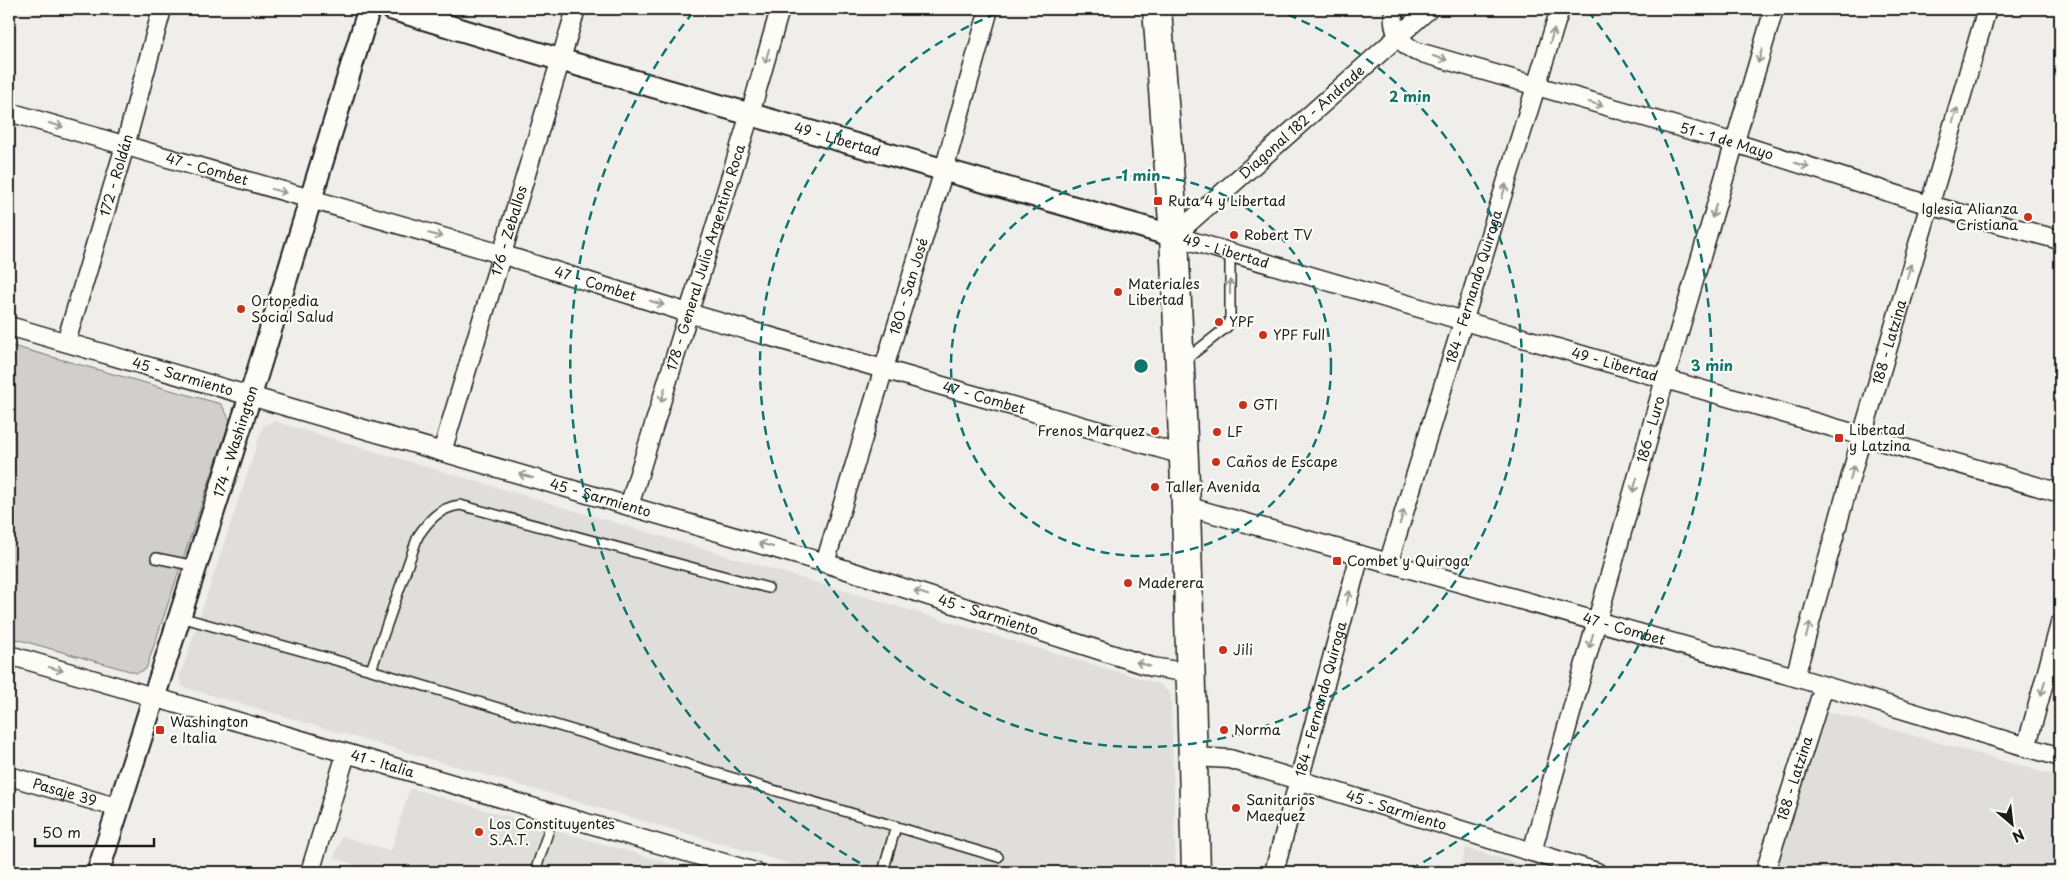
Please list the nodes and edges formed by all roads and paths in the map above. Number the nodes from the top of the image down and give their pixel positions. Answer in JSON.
{"nodes":[{"id":1,"x":162,"y":9,"type":"edge"},
{"id":2,"x":369,"y":9,"type":"edge"},
{"id":3,"x":392,"y":9,"type":"edge"},
{"id":4,"x":576,"y":9,"type":"edge"},
{"id":5,"x":780,"y":9,"type":"edge"},
{"id":6,"x":989,"y":9,"type":"edge"},
{"id":7,"x":1157,"y":9,"type":"edge"},
{"id":8,"x":1394,"y":9,"type":"edge"},
{"id":9,"x":1429,"y":9,"type":"edge"},
{"id":10,"x":1560,"y":9,"type":"edge"},
{"id":11,"x":1774,"y":9,"type":"edge"},
{"id":12,"x":1987,"y":9,"type":"edge"},
{"id":13,"x":1397,"y":37,"type":"junction"},
{"id":14,"x":562,"y":60,"type":"junction"},
{"id":15,"x":1536,"y":87,"type":"junction"},
{"id":16,"x":9,"y":112,"type":"edge"},
{"id":17,"x":750,"y":114,"type":"junction"},
{"id":18,"x":1735,"y":143,"type":"junction"},
{"id":19,"x":125,"y":146,"type":"junction"},
{"id":20,"x":944,"y":170,"type":"junction"},
{"id":21,"x":311,"y":200,"type":"junction"},
{"id":22,"x":1928,"y":205,"type":"junction"},
{"id":23,"x":1174,"y":236,"type":"junction"},
{"id":24,"x":2060,"y":240,"type":"edge"},
{"id":25,"x":1230,"y":252,"type":"junction"},
{"id":26,"x":501,"y":254,"type":"junction"},
{"id":27,"x":688,"y":313,"type":"junction"},
{"id":28,"x":1464,"y":321,"type":"junction"},
{"id":29,"x":9,"y":326,"type":"edge"},
{"id":30,"x":66,"y":342,"type":"junction"},
{"id":31,"x":1179,"y":364,"type":"junction"},
{"id":32,"x":885,"y":369,"type":"junction"},
{"id":33,"x":1664,"y":379,"type":"junction"},
{"id":34,"x":250,"y":397,"type":"junction"},
{"id":35,"x":1862,"y":436,"type":"junction"},
{"id":36,"x":442,"y":452,"type":"junction"},
{"id":37,"x":1183,"y":455,"type":"junction"},
{"id":38,"x":2060,"y":492,"type":"edge"},
{"id":39,"x":629,"y":506,"type":"junction"},
{"id":40,"x":1186,"y":506,"type":"junction"},
{"id":41,"x":1360,"y":555,"type":"junction"},
{"id":42,"x":156,"y":558,"type":"dead end"},
{"id":43,"x":825,"y":563,"type":"junction"},
{"id":44,"x":1388,"y":564,"type":"junction"},
{"id":45,"x":196,"y":566,"type":"junction"},
{"id":46,"x":768,"y":588,"type":"dead end"},
{"id":47,"x":180,"y":617,"type":"junction"},
{"id":48,"x":1597,"y":620,"type":"junction"},
{"id":49,"x":2060,"y":624,"type":"edge"},
{"id":50,"x":9,"y":655,"type":"edge"},
{"id":51,"x":371,"y":670,"type":"junction"},
{"id":52,"x":1190,"y":673,"type":"junction"},
{"id":53,"x":1795,"y":677,"type":"junction"},
{"id":54,"x":1824,"y":686,"type":"junction"},
{"id":55,"x":154,"y":697,"type":"junction"},
{"id":56,"x":2026,"y":748,"type":"junction"},
{"id":57,"x":346,"y":754,"type":"junction"},
{"id":58,"x":1193,"y":757,"type":"junction"},
{"id":59,"x":2060,"y":757,"type":"edge"},
{"id":60,"x":9,"y":776,"type":"edge"},
{"id":61,"x":1298,"y":780,"type":"junction"},
{"id":62,"x":120,"y":808,"type":"junction"},
{"id":63,"x":554,"y":814,"type":"junction"},
{"id":64,"x":896,"y":826,"type":"junction"},
{"id":65,"x":1532,"y":852,"type":"junction"},
{"id":66,"x":998,"y":857,"type":"dead end"},
{"id":67,"x":714,"y":867,"type":"edge"},
{"id":68,"x":98,"y":872,"type":"edge"},
{"id":69,"x":310,"y":872,"type":"edge"},
{"id":70,"x":535,"y":872,"type":"edge"},
{"id":71,"x":755,"y":872,"type":"edge"},
{"id":72,"x":883,"y":872,"type":"edge"},
{"id":73,"x":1196,"y":872,"type":"edge"},
{"id":74,"x":1274,"y":872,"type":"edge"},
{"id":75,"x":1597,"y":872,"type":"edge"},
{"id":76,"x":1765,"y":872,"type":"edge"}],
"edges":[{"from":1,"to":19,"type":"street","name":"172 - Roldán"},
{"from":2,"to":21,"type":"street","name":"174 - Washington"},
{"from":3,"to":14,"type":"street","name":"49 - Libertad"},
{"from":4,"to":14,"type":"street","name":"176 - Zeballos"},
{"from":5,"to":17,"type":"street","name":"178 - General Julio Argentino Roca","one_way":true},
{"from":6,"to":20,"type":"street","name":"180 - San José"},
{"from":7,"to":23,"type":"main road"},
{"from":8,"to":13,"type":"street"},
{"from":9,"to":13,"type":"street","name":"Diagonal 182 - Andrade"},
{"from":15,"to":10,"type":"street","name":"184 - Fernando Quiroga","one_way":true},
{"from":11,"to":18,"type":"street","name":"186 - Luro","one_way":true},
{"from":22,"to":12,"type":"street","name":"188 - Latzina","one_way":true},
{"from":13,"to":15,"type":"street","name":"51 - 1 de Mayo","one_way":true},
{"from":13,"to":23,"type":"street","name":"Diagonal 182 - Andrade"},
{"from":14,"to":17,"type":"street","name":"49 - Libertad"},
{"from":14,"to":26,"type":"street","name":"176 - Zeballos"},
{"from":15,"to":18,"type":"street","name":"51 - 1 de Mayo","one_way":true},
{"from":28,"to":15,"type":"street","name":"184 - Fernando Quiroga","one_way":true},
{"from":16,"to":19,"type":"street","name":"47 - Combet","one_way":true},
{"from":17,"to":20,"type":"street","name":"49 - Libertad"},
{"from":17,"to":27,"type":"street","name":"178 - General Julio Argentino Roca"},
{"from":18,"to":22,"type":"street","name":"51 - 1 de Mayo","one_way":true},
{"from":18,"to":33,"type":"street","name":"186 - Luro","one_way":true},
{"from":19,"to":21,"type":"street","name":"47 - Combet","one_way":true},
{"from":19,"to":30,"type":"street","name":"172 - Roldán"},
{"from":20,"to":23,"type":"street","name":"49 - Libertad"},
{"from":20,"to":32,"type":"street","name":"180 - San José"},
{"from":21,"to":26,"type":"street","name":"47 - Combet","one_way":true},
{"from":21,"to":34,"type":"street","name":"174 - Washington"},
{"from":22,"to":24,"type":"street","name":"51 - 1 de Mayo"},
{"from":35,"to":22,"type":"street","name":"188 - Latzina","one_way":true},
{"from":23,"to":25,"type":"street","name":"49 - Libertad"},
{"from":23,"to":31,"type":"main road"},
{"from":25,"to":28,"type":"street","name":"49 - Libertad"},
{"from":31,"to":25,"type":"lane","one_way":true},
{"from":26,"to":27,"type":"street","name":"47 - Combet","one_way":true},
{"from":26,"to":36,"type":"street","name":"176 - Zeballos"},
{"from":27,"to":32,"type":"street","name":"47 - Combet"},
{"from":27,"to":39,"type":"street","name":"178 - General Julio Argentino Roca","one_way":true},
{"from":28,"to":33,"type":"street","name":"49 - Libertad"},
{"from":44,"to":28,"type":"street","name":"184 - Fernando Quiroga","one_way":true},
{"from":29,"to":30,"type":"street","name":"45 - Sarmiento"},
{"from":30,"to":34,"type":"street","name":"45 - Sarmiento"},
{"from":31,"to":37,"type":"main road"},
{"from":32,"to":37,"type":"street","name":"47 - Combet"},
{"from":32,"to":43,"type":"street","name":"180 - San José"},
{"from":33,"to":35,"type":"street","name":"49 - Libertad"},
{"from":33,"to":48,"type":"street","name":"186 - Luro","one_way":true},
{"from":34,"to":36,"type":"street","name":"45 - Sarmiento"},
{"from":34,"to":45,"type":"street","name":"174 - Washington"},
{"from":35,"to":38,"type":"street","name":"49 - Libertad"},
{"from":53,"to":35,"type":"street","name":"188 - Latzina","one_way":true},
{"from":39,"to":36,"type":"street","name":"45 - Sarmiento","one_way":true},
{"from":37,"to":40,"type":"main road"},
{"from":43,"to":39,"type":"street","name":"45 - Sarmiento","one_way":true},
{"from":40,"to":41,"type":"street","name":"47 - Combet"},
{"from":40,"to":52,"type":"main road"},
{"from":41,"to":44,"type":"street","name":"47 - Combet"},
{"from":61,"to":41,"type":"street","name":"184 - Fernando Quiroga","one_way":true},
{"from":42,"to":45,"type":"lane"},
{"from":52,"to":43,"type":"street","name":"45 - Sarmiento","one_way":true},
{"from":44,"to":48,"type":"street","name":"47 - Combet"},
{"from":45,"to":47,"type":"street","name":"174 - Washington"},
{"from":46,"to":51,"type":"lane"},
{"from":47,"to":51,"type":"lane"},
{"from":47,"to":55,"type":"street","name":"174 - Washington"},
{"from":48,"to":53,"type":"street","name":"47 - Combet"},
{"from":48,"to":65,"type":"street","name":"186 - Luro","one_way":true},
{"from":49,"to":56,"type":"street","one_way":true},
{"from":50,"to":55,"type":"street","name":"41 - Italia","one_way":true},
{"from":51,"to":64,"type":"lane"},
{"from":52,"to":58,"type":"main road"},
{"from":53,"to":54,"type":"street","name":"47 - Combet"},
{"from":54,"to":56,"type":"street","name":"47 - Combet"},
{"from":54,"to":76,"type":"street","name":"188 - Latzina"},
{"from":55,"to":57,"type":"street","name":"41 - Italia"},
{"from":55,"to":62,"type":"street","name":"174 - Washington"},
{"from":56,"to":59,"type":"street","name":"47 - Combet"},
{"from":57,"to":63,"type":"street","name":"41 - Italia"},
{"from":57,"to":69,"type":"street"},
{"from":58,"to":61,"type":"street","name":"45 - Sarmiento"},
{"from":58,"to":73,"type":"main road"},
{"from":60,"to":62,"type":"street","name":"Pasaje 39"},
{"from":61,"to":65,"type":"street","name":"45 - Sarmiento"},
{"from":61,"to":74,"type":"street","name":"184 - Fernando Quiroga"},
{"from":62,"to":68,"type":"street","name":"174 - Washington"},
{"from":63,"to":67,"type":"street","name":"41 - Italia"},
{"from":63,"to":70,"type":"lane"},
{"from":64,"to":66,"type":"lane"},
{"from":64,"to":72,"type":"lane"},
{"from":65,"to":75,"type":"street","name":"45 - Sarmiento"},
{"from":67,"to":71,"type":"street","name":"41 - Italia"}]}
